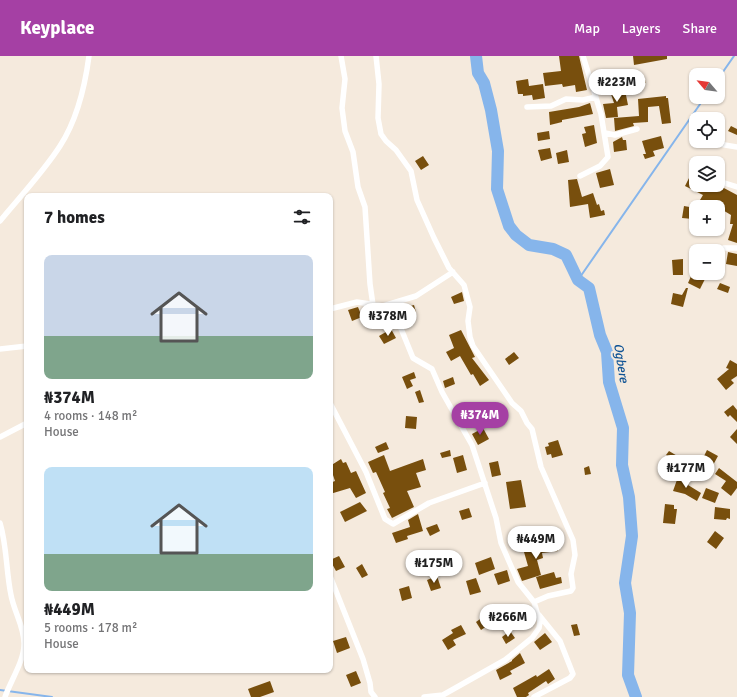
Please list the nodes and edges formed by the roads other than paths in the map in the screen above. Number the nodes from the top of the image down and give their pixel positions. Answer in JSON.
{"nodes":[{"id":1,"x":90,"y":56,"type":"edge"},
{"id":2,"x":341,"y":56,"type":"edge"},
{"id":3,"x":376,"y":56,"type":"edge"},
{"id":4,"x":583,"y":56,"type":"edge"},
{"id":5,"x":596,"y":97,"type":"junction"},
{"id":6,"x":527,"y":107,"type":"dead end"},
{"id":7,"x":637,"y":129,"type":"dead end"},
{"id":8,"x":605,"y":133,"type":"junction"},
{"id":9,"x":725,"y":145,"type":"edge"},
{"id":10,"x":737,"y":147,"type":"edge"},
{"id":11,"x":580,"y":176,"type":"dead end"},
{"id":12,"x":725,"y":184,"type":"edge"},
{"id":13,"x":737,"y":188,"type":"edge"},
{"id":14,"x":0,"y":221,"type":"edge"},
{"id":15,"x":725,"y":248,"type":"edge"},
{"id":16,"x":737,"y":248,"type":"edge"},
{"id":17,"x":453,"y":272,"type":"junction"},
{"id":18,"x":391,"y":304,"type":"junction"},
{"id":19,"x":373,"y":305,"type":"junction"},
{"id":20,"x":333,"y":308,"type":"edge"},
{"id":21,"x":24,"y":346,"type":"edge"},
{"id":22,"x":0,"y":349,"type":"edge"},
{"id":23,"x":333,"y":409,"type":"edge"},
{"id":24,"x":24,"y":425,"type":"edge"},
{"id":25,"x":0,"y":437,"type":"edge"},
{"id":26,"x":485,"y":483,"type":"junction"},
{"id":27,"x":0,"y":523,"type":"edge"},
{"id":28,"x":333,"y":583,"type":"edge"},
{"id":29,"x":534,"y":602,"type":"junction"},
{"id":30,"x":538,"y":613,"type":"junction"},
{"id":31,"x":443,"y":696,"type":"edge"},
{"id":32,"x":5,"y":697,"type":"edge"},
{"id":33,"x":375,"y":697,"type":"edge"},
{"id":34,"x":424,"y":697,"type":"edge"},
{"id":35,"x":534,"y":697,"type":"edge"}],
"edges":[{"from":1,"to":14,"type":"street"},
{"from":2,"to":19,"type":"street"},
{"from":3,"to":17,"type":"street"},
{"from":4,"to":5,"type":"street"},
{"from":5,"to":6,"type":"street"},
{"from":5,"to":8,"type":"street"},
{"from":7,"to":8,"type":"street"},
{"from":8,"to":11,"type":"street"},
{"from":9,"to":10,"type":"street"},
{"from":12,"to":13,"type":"street"},
{"from":15,"to":16,"type":"street"},
{"from":17,"to":18,"type":"street"},
{"from":17,"to":29,"type":"street"},
{"from":18,"to":19,"type":"street"},
{"from":18,"to":26,"type":"street"},
{"from":19,"to":20,"type":"street"},
{"from":21,"to":22,"type":"street"},
{"from":23,"to":26,"type":"street"},
{"from":24,"to":25,"type":"street"},
{"from":26,"to":29,"type":"street"},
{"from":27,"to":32,"type":"street"},
{"from":28,"to":33,"type":"street"},
{"from":29,"to":30,"type":"street"},
{"from":30,"to":31,"type":"street"},
{"from":30,"to":35,"type":"street"},
{"from":31,"to":34,"type":"street"}]}
